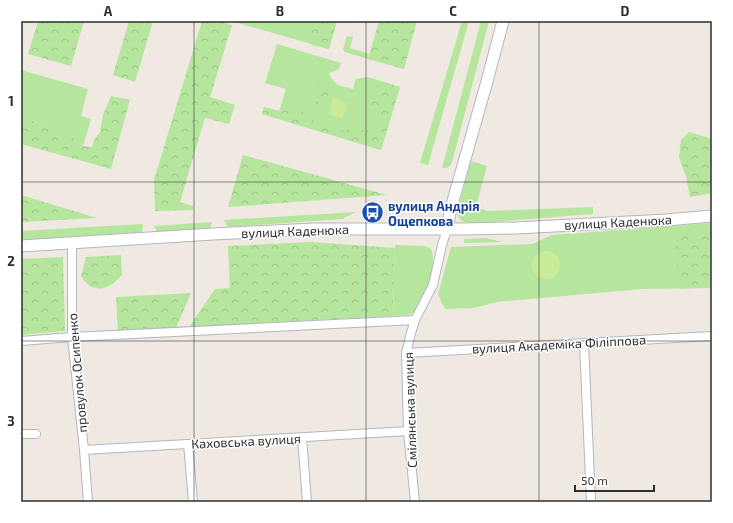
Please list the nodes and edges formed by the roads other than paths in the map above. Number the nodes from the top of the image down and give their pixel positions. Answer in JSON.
{"nodes":[{"id":1,"x":503,"y":21,"type":"edge"},
{"id":2,"x":712,"y":216,"type":"edge"},
{"id":3,"x":447,"y":229,"type":"junction"},
{"id":4,"x":72,"y":243,"type":"junction"},
{"id":5,"x":21,"y":246,"type":"edge"},
{"id":6,"x":416,"y":320,"type":"junction"},
{"id":7,"x":712,"y":336,"type":"edge"},
{"id":8,"x":72,"y":337,"type":"junction"},
{"id":9,"x":21,"y":341,"type":"edge"},
{"id":10,"x":584,"y":343,"type":"junction"},
{"id":11,"x":406,"y":353,"type":"junction"},
{"id":12,"x":408,"y":431,"type":"junction"},
{"id":13,"x":21,"y":434,"type":"edge"},
{"id":14,"x":36,"y":434,"type":"dead end"},
{"id":15,"x":302,"y":438,"type":"junction"},
{"id":16,"x":188,"y":444,"type":"junction"},
{"id":17,"x":84,"y":450,"type":"junction"},
{"id":18,"x":88,"y":502,"type":"edge"},
{"id":19,"x":193,"y":502,"type":"edge"},
{"id":20,"x":307,"y":502,"type":"edge"},
{"id":21,"x":415,"y":502,"type":"edge"},
{"id":22,"x":591,"y":502,"type":"edge"}],
"edges":[{"from":1,"to":3,"type":"street"},
{"from":2,"to":3,"type":"street","name":"вулиця Каденюка"},
{"from":3,"to":4,"type":"street","name":"вулиця Каденюка"},
{"from":3,"to":6,"type":"street","name":"Смілянська вулиця"},
{"from":4,"to":5,"type":"street","name":"вулиця Каденюка"},
{"from":4,"to":8,"type":"street","name":"провулок Осипенко"},
{"from":6,"to":8,"type":"street"},
{"from":6,"to":11,"type":"street","name":"Смілянська вулиця"},
{"from":7,"to":10,"type":"street","name":"вулиця Академіка Філіппова"},
{"from":8,"to":9,"type":"street"},
{"from":8,"to":17,"type":"street","name":"провулок Осипенко"},
{"from":10,"to":11,"type":"street","name":"вулиця Академіка Філіппова"},
{"from":10,"to":22,"type":"street"},
{"from":11,"to":12,"type":"street","name":"Смілянська вулиця"},
{"from":12,"to":15,"type":"street","name":"Каховська вулиця"},
{"from":12,"to":21,"type":"street","name":"Смілянська вулиця"},
{"from":13,"to":14,"type":"street"},
{"from":15,"to":16,"type":"street","name":"Каховська вулиця"},
{"from":15,"to":20,"type":"street"},
{"from":16,"to":17,"type":"street","name":"Каховська вулиця"},
{"from":16,"to":19,"type":"street"},
{"from":17,"to":18,"type":"street","name":"провулок Осипенко"}]}
